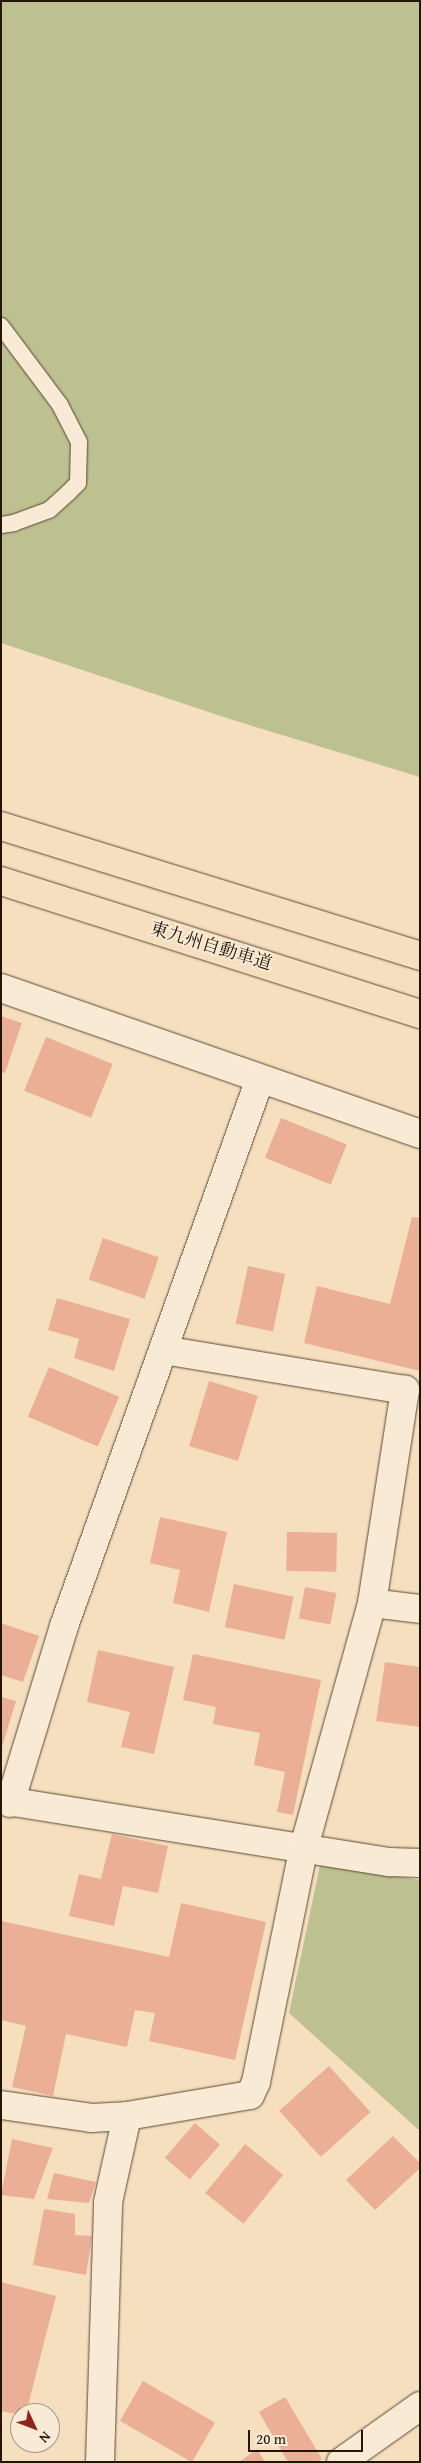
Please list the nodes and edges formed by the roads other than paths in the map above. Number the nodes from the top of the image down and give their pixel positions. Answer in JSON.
{"nodes":[{"id":1,"x":1,"y":326,"type":"edge"},
{"id":2,"x":1,"y":524,"type":"edge"},
{"id":3,"x":1,"y":826,"type":"edge"},
{"id":4,"x":1,"y":881,"type":"edge"},
{"id":5,"x":420,"y":956,"type":"edge"},
{"id":6,"x":1,"y":988,"type":"edge"},
{"id":7,"x":420,"y":1014,"type":"edge"},
{"id":8,"x":260,"y":1080,"type":"junction"},
{"id":9,"x":420,"y":1134,"type":"edge"},
{"id":10,"x":163,"y":1350,"type":"junction"},
{"id":11,"x":372,"y":1603,"type":"junction"},
{"id":12,"x":420,"y":1609,"type":"edge"},
{"id":13,"x":5,"y":1802,"type":"edge"},
{"id":14,"x":304,"y":1847,"type":"junction"},
{"id":15,"x":420,"y":1863,"type":"edge"},
{"id":16,"x":1,"y":2104,"type":"edge"},
{"id":17,"x":127,"y":2116,"type":"junction"},
{"id":18,"x":420,"y":2406,"type":"edge"},
{"id":19,"x":100,"y":2462,"type":"edge"},
{"id":20,"x":341,"y":2462,"type":"edge"}],
"edges":[{"from":1,"to":2,"type":"lane"},
{"from":3,"to":5,"type":"highway"},
{"from":4,"to":7,"type":"highway","name":"東九州自動車道"},
{"from":6,"to":8,"type":"street"},
{"from":8,"to":9,"type":"street"},
{"from":8,"to":10,"type":"street"},
{"from":10,"to":11,"type":"street"},
{"from":10,"to":13,"type":"street"},
{"from":11,"to":12,"type":"street"},
{"from":11,"to":14,"type":"street"},
{"from":13,"to":14,"type":"street"},
{"from":14,"to":15,"type":"street"},
{"from":14,"to":17,"type":"street"},
{"from":16,"to":17,"type":"street"},
{"from":17,"to":19,"type":"street"},
{"from":18,"to":20,"type":"street"}]}
